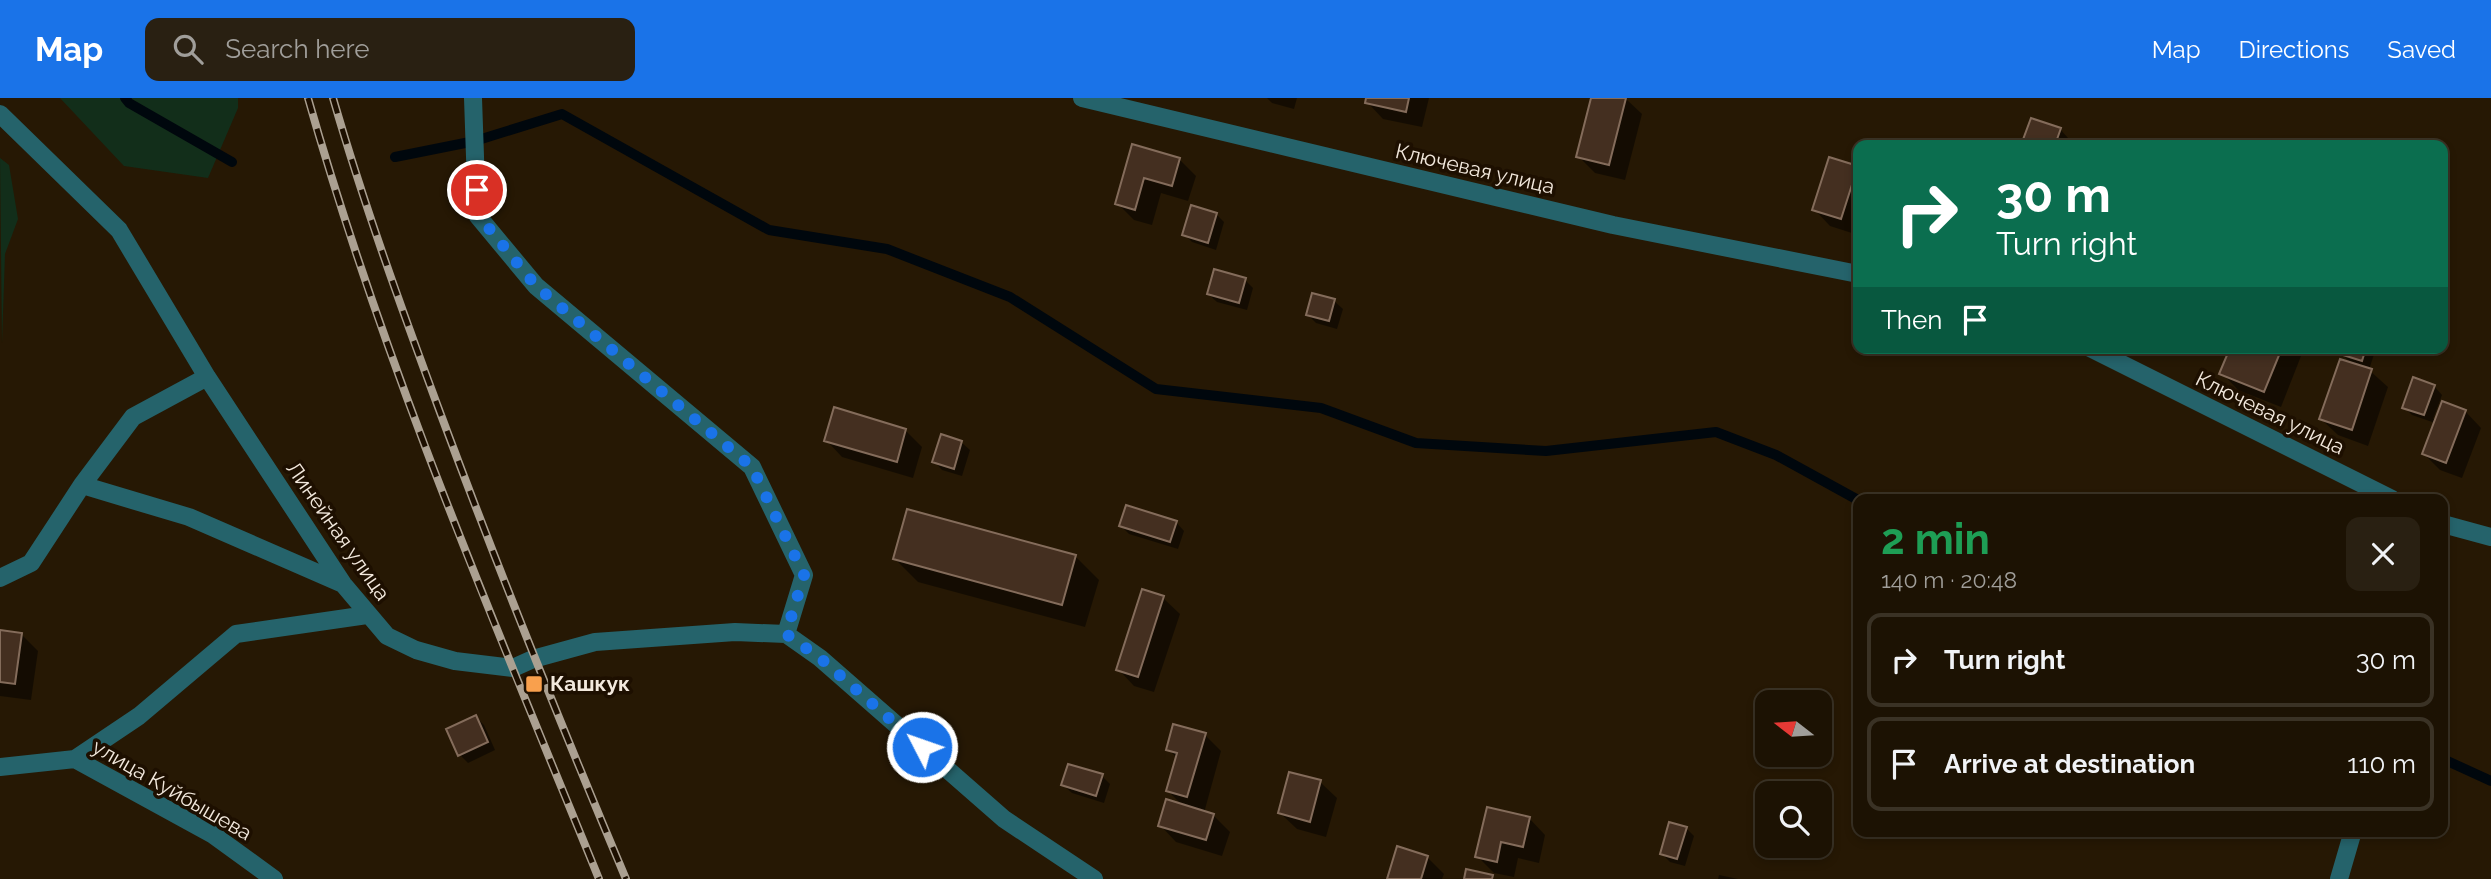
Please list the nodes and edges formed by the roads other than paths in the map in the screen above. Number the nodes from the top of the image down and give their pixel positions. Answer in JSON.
{"nodes":[{"id":1,"x":473,"y":98,"type":"edge"},
{"id":2,"x":1082,"y":98,"type":"edge"},
{"id":3,"x":0,"y":114,"type":"edge"},
{"id":4,"x":1853,"y":273,"type":"edge"},
{"id":5,"x":2102,"y":354,"type":"edge"},
{"id":6,"x":207,"y":377,"type":"junction"},
{"id":7,"x":82,"y":485,"type":"junction"},
{"id":8,"x":2382,"y":494,"type":"edge"},
{"id":9,"x":2448,"y":530,"type":"edge"},
{"id":10,"x":2491,"y":537,"type":"edge"},
{"id":11,"x":0,"y":578,"type":"edge"},
{"id":12,"x":343,"y":584,"type":"junction"},
{"id":13,"x":367,"y":615,"type":"junction"},
{"id":14,"x":786,"y":634,"type":"junction"},
{"id":15,"x":75,"y":759,"type":"junction"},
{"id":16,"x":0,"y":767,"type":"edge"},
{"id":17,"x":2351,"y":837,"type":"edge"},
{"id":18,"x":274,"y":879,"type":"edge"},
{"id":19,"x":1094,"y":879,"type":"edge"},
{"id":20,"x":2339,"y":879,"type":"edge"}],
"edges":[{"from":1,"to":14,"type":"street"},
{"from":2,"to":4,"type":"street","name":"Ключевая улица"},
{"from":3,"to":6,"type":"street","name":"Линейная улица"},
{"from":5,"to":8,"type":"street","name":"Ключевая улица"},
{"from":6,"to":7,"type":"street"},
{"from":6,"to":12,"type":"street","name":"Линейная улица"},
{"from":7,"to":11,"type":"street"},
{"from":7,"to":12,"type":"street"},
{"from":9,"to":10,"type":"street"},
{"from":12,"to":13,"type":"street","name":"Линейная улица"},
{"from":13,"to":14,"type":"street","name":"Линейная улица"},
{"from":13,"to":15,"type":"street"},
{"from":14,"to":19,"type":"street"},
{"from":15,"to":16,"type":"street","name":"улица Куйбышева"},
{"from":15,"to":18,"type":"street","name":"улица Куйбышева"},
{"from":17,"to":20,"type":"street"}]}
